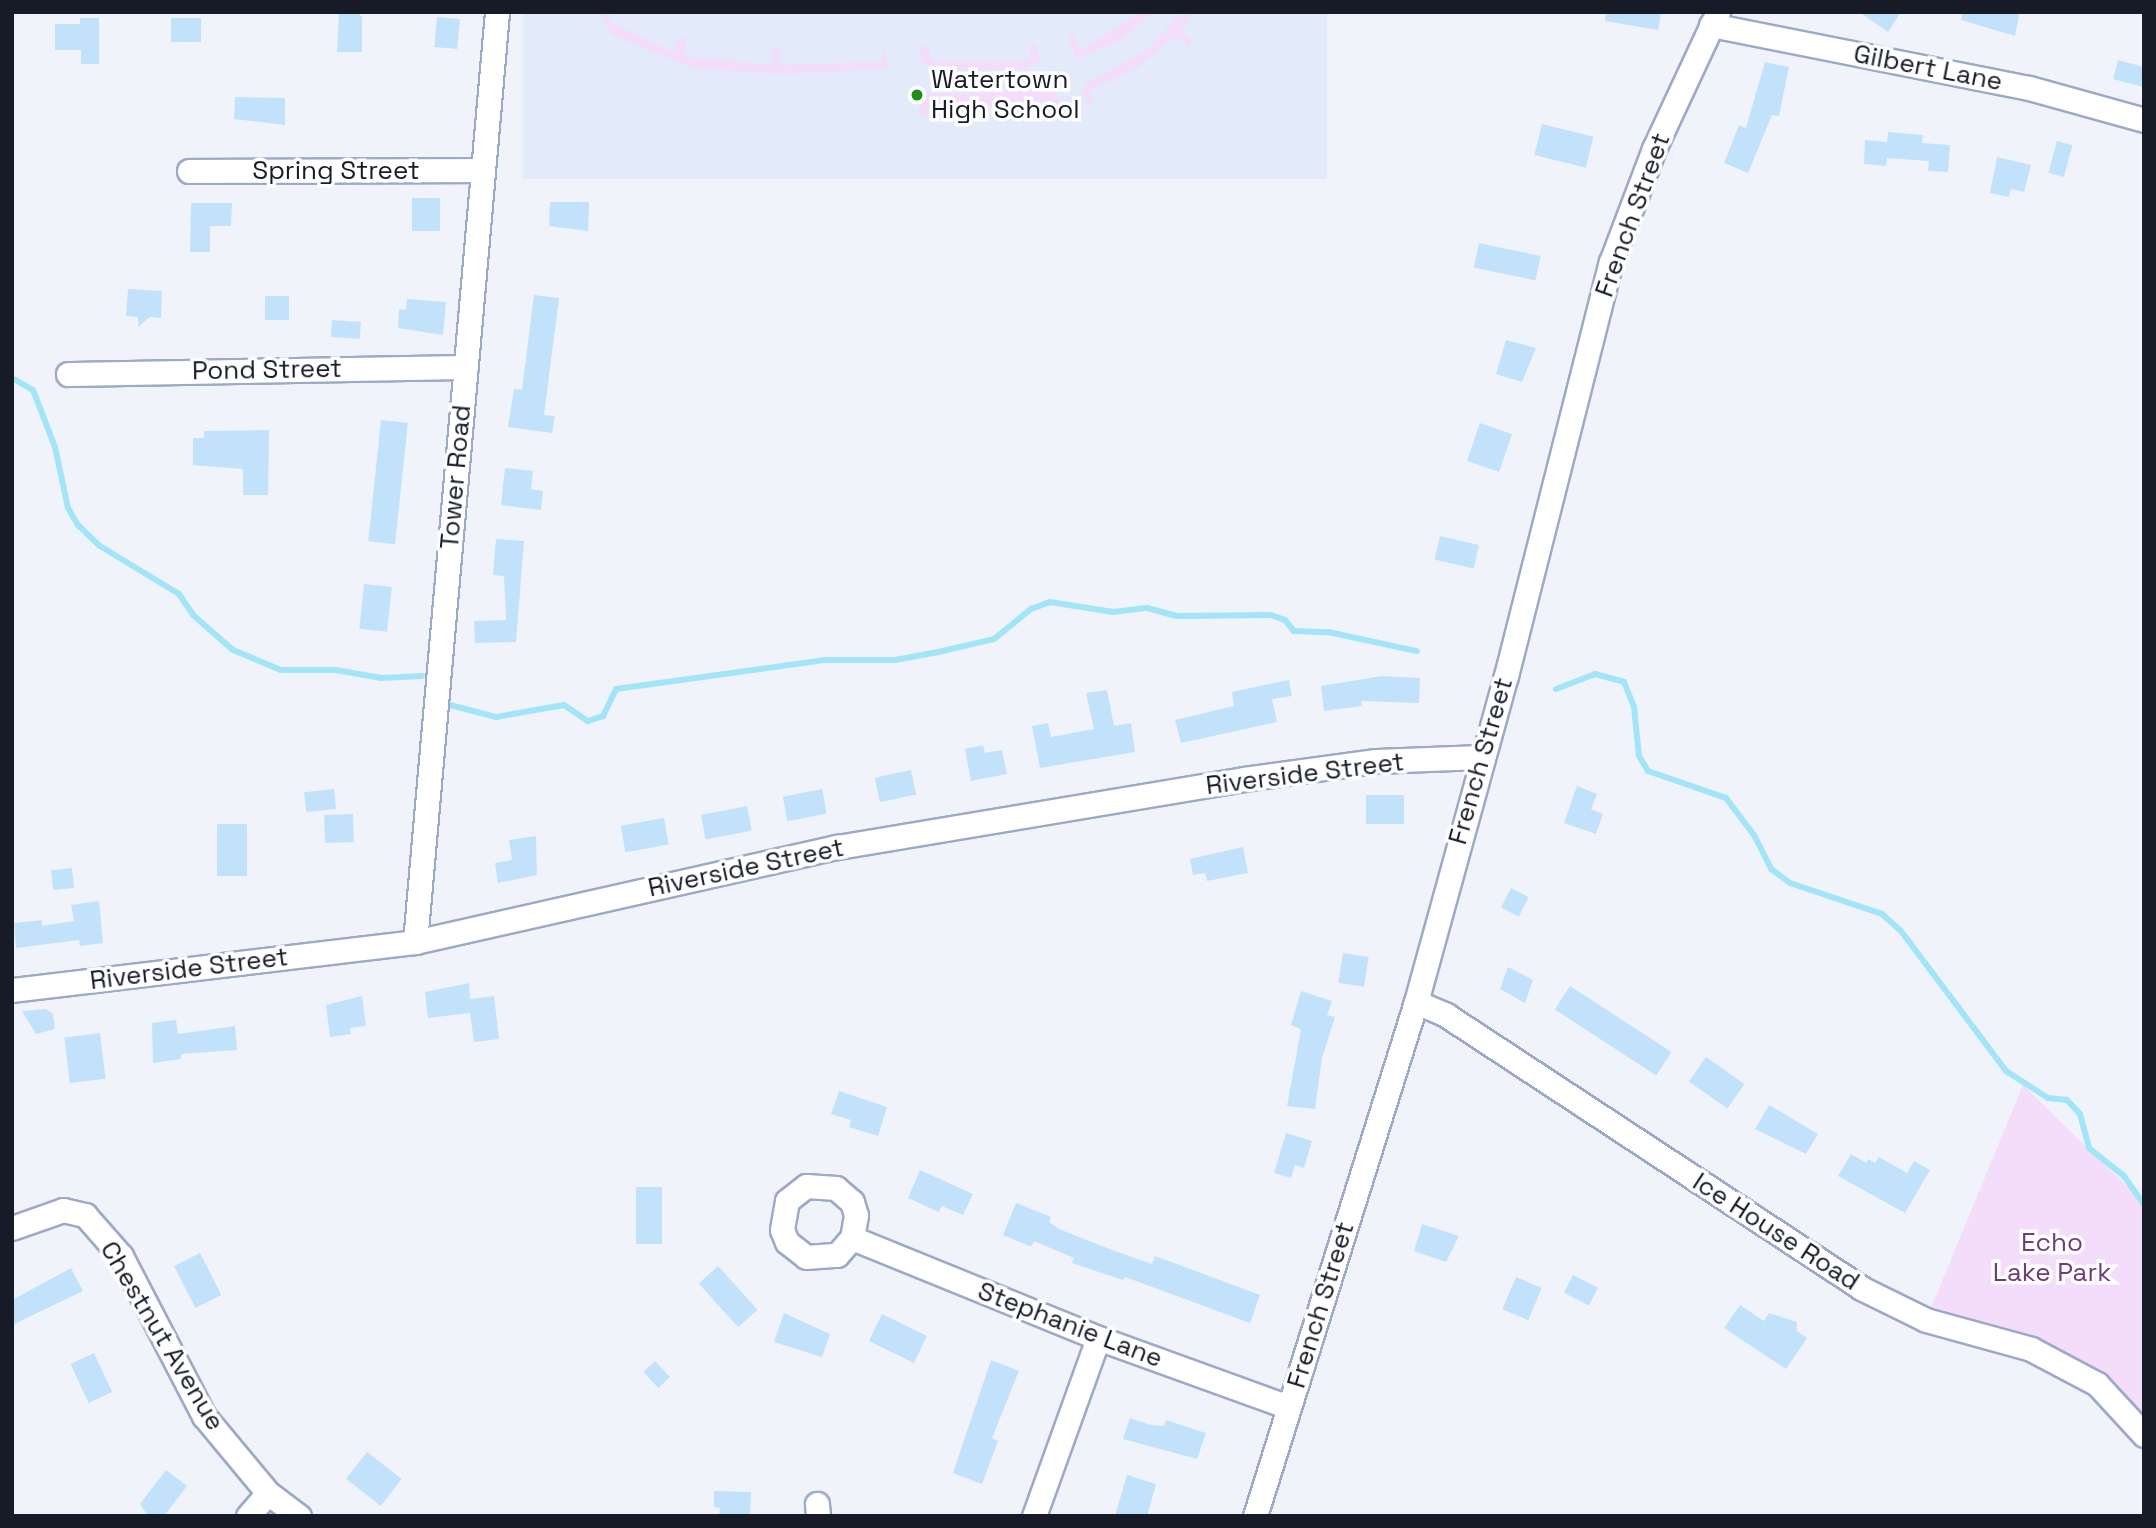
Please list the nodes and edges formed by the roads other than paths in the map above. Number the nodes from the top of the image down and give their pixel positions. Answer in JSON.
{"nodes":[{"id":1,"x":497,"y":12,"type":"edge"},
{"id":2,"x":1715,"y":18,"type":"edge"},
{"id":3,"x":2144,"y":120,"type":"edge"},
{"id":4,"x":483,"y":170,"type":"junction"},
{"id":5,"x":189,"y":171,"type":"dead end"},
{"id":6,"x":466,"y":367,"type":"junction"},
{"id":7,"x":68,"y":374,"type":"dead end"},
{"id":8,"x":1481,"y":757,"type":"junction"},
{"id":9,"x":415,"y":942,"type":"junction"},
{"id":10,"x":12,"y":990,"type":"edge"},
{"id":11,"x":1416,"y":1002,"type":"junction"},
{"id":12,"x":12,"y":1228,"type":"edge"},
{"id":13,"x":852,"y":1238,"type":"dead end"},
{"id":14,"x":1098,"y":1338,"type":"junction"},
{"id":15,"x":1289,"y":1406,"type":"junction"},
{"id":16,"x":2144,"y":1435,"type":"edge"},
{"id":17,"x":268,"y":1493,"type":"junction"},
{"id":18,"x":248,"y":1516,"type":"edge"},
{"id":19,"x":299,"y":1516,"type":"edge"},
{"id":20,"x":1034,"y":1516,"type":"edge"},
{"id":21,"x":1255,"y":1516,"type":"edge"}],
"edges":[{"from":1,"to":4,"type":"street","name":"Tower Road"},
{"from":2,"to":3,"type":"street","name":"Gilbert Lane"},
{"from":2,"to":8,"type":"street","name":"French Street"},
{"from":4,"to":5,"type":"street","name":"Spring Street"},
{"from":4,"to":6,"type":"street","name":"Tower Road"},
{"from":6,"to":7,"type":"street","name":"Pond Street"},
{"from":6,"to":9,"type":"street","name":"Tower Road"},
{"from":8,"to":9,"type":"street","name":"Riverside Street"},
{"from":8,"to":11,"type":"street","name":"French Street"},
{"from":9,"to":10,"type":"street","name":"Riverside Street"},
{"from":11,"to":15,"type":"street","name":"French Street"},
{"from":11,"to":16,"type":"street","name":"Ice House Road"},
{"from":12,"to":17,"type":"street","name":"Chestnut Avenue"},
{"from":13,"to":14,"type":"street","name":"Stephanie Lane"},
{"from":14,"to":15,"type":"street","name":"Stephanie Lane"},
{"from":14,"to":20,"type":"street"},
{"from":15,"to":21,"type":"street","name":"French Street"},
{"from":17,"to":18,"type":"street"},
{"from":17,"to":19,"type":"street","name":"Chestnut Avenue"}]}
